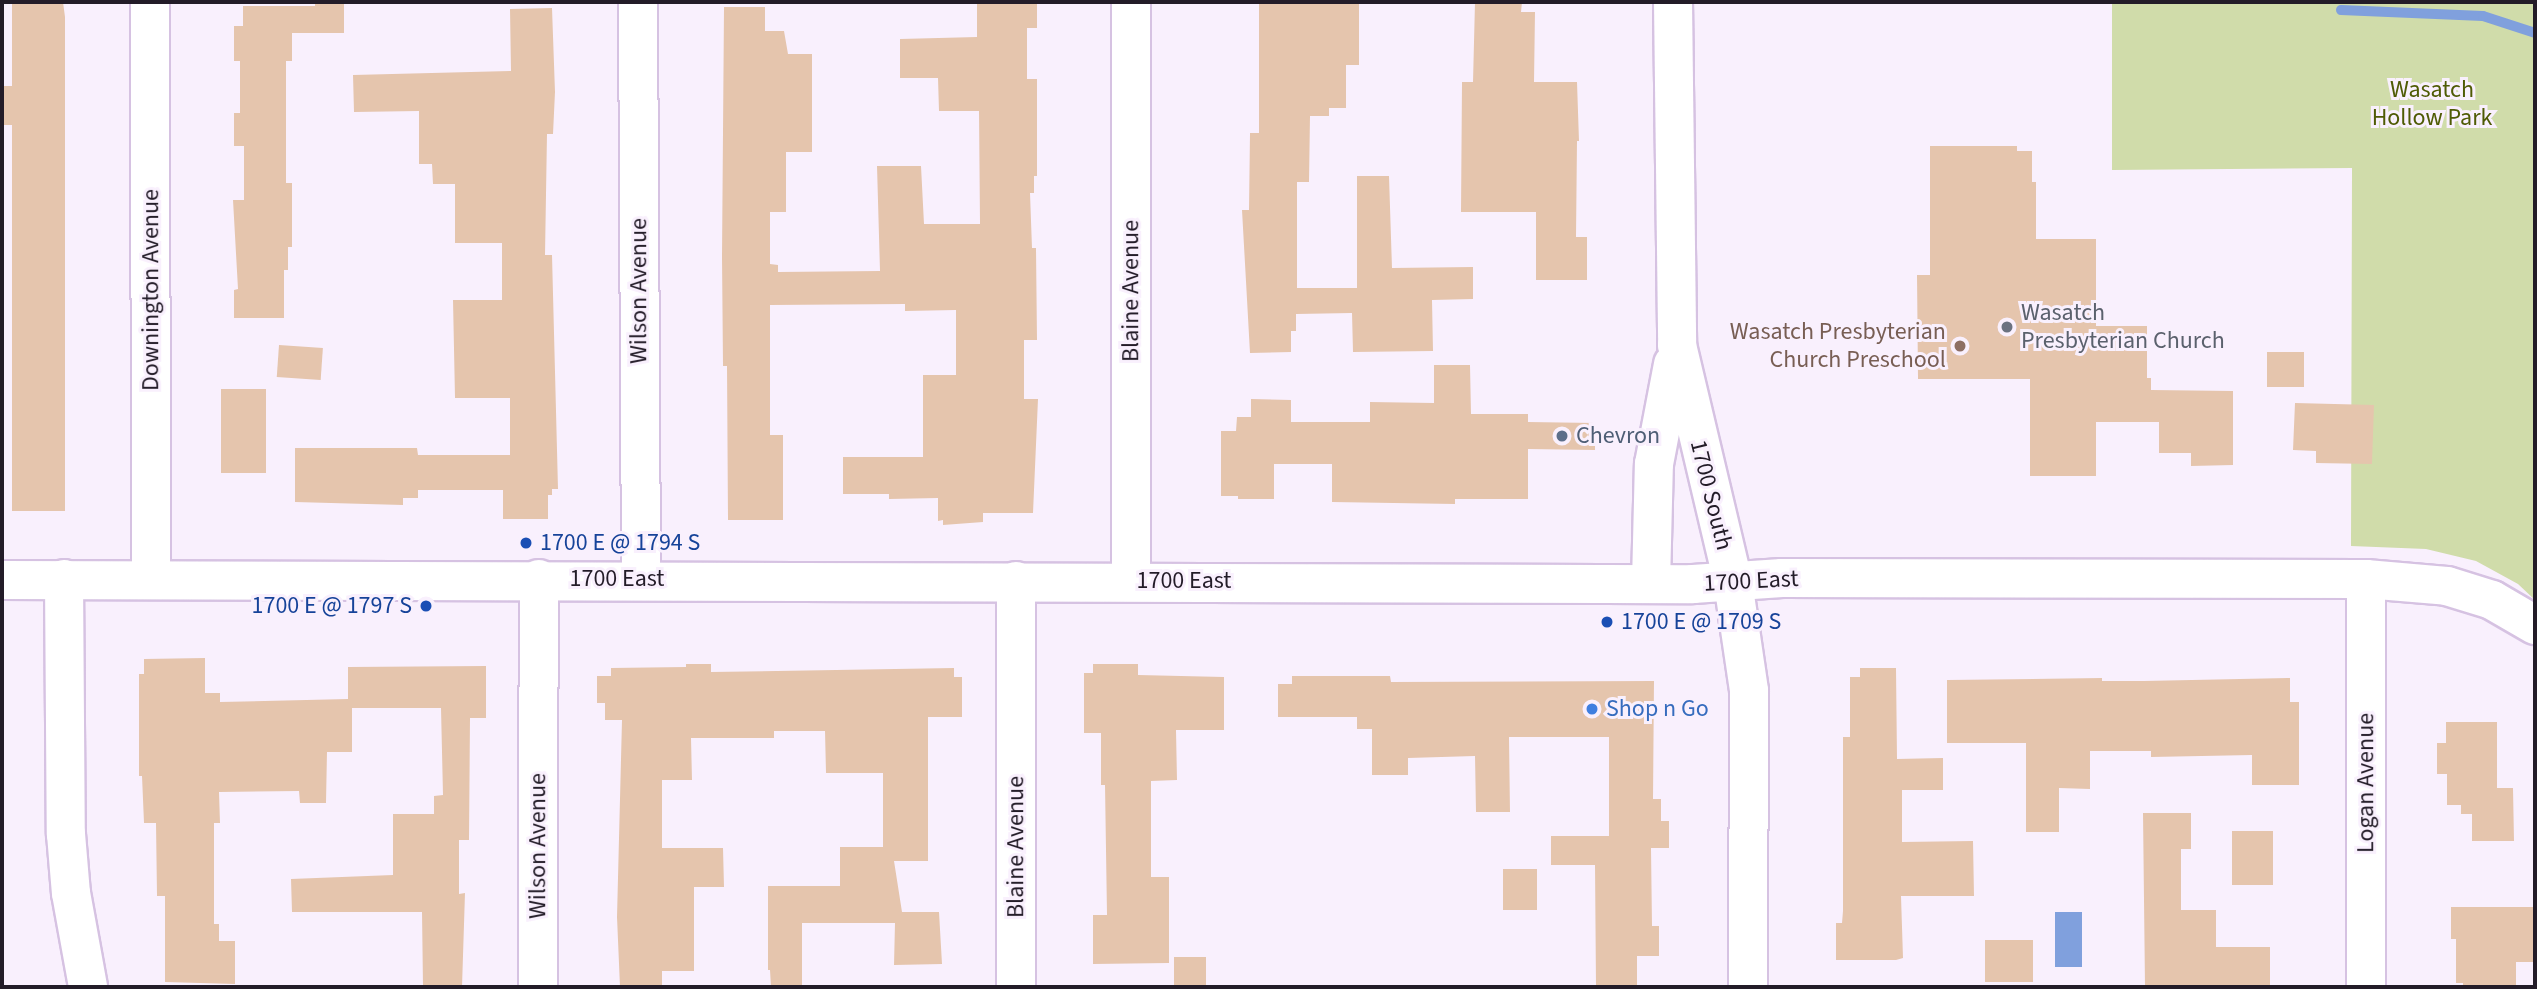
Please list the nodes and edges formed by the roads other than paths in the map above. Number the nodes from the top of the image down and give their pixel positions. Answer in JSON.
{"nodes":[{"id":1,"x":150,"y":2,"type":"edge"},
{"id":2,"x":638,"y":2,"type":"edge"},
{"id":3,"x":1131,"y":2,"type":"edge"},
{"id":4,"x":1673,"y":2,"type":"edge"},
{"id":5,"x":1676,"y":345,"type":"junction"},
{"id":6,"x":64,"y":579,"type":"junction"},
{"id":7,"x":151,"y":579,"type":"junction"},
{"id":8,"x":539,"y":579,"type":"junction"},
{"id":9,"x":2367,"y":579,"type":"junction"},
{"id":10,"x":2,"y":580,"type":"edge"},
{"id":11,"x":640,"y":580,"type":"junction"},
{"id":12,"x":1016,"y":581,"type":"junction"},
{"id":13,"x":1131,"y":581,"type":"junction"},
{"id":14,"x":1733,"y":582,"type":"junction"},
{"id":15,"x":1651,"y":583,"type":"junction"},
{"id":16,"x":2535,"y":625,"type":"edge"},
{"id":17,"x":88,"y":987,"type":"edge"},
{"id":18,"x":538,"y":987,"type":"edge"},
{"id":19,"x":1016,"y":987,"type":"edge"},
{"id":20,"x":1748,"y":987,"type":"edge"},
{"id":21,"x":2366,"y":987,"type":"edge"}],
"edges":[{"from":1,"to":7,"type":"street","name":"Downington Avenue"},
{"from":2,"to":11,"type":"street","name":"Wilson Avenue"},
{"from":3,"to":13,"type":"street","name":"Blaine Avenue"},
{"from":4,"to":5,"type":"street","name":"1700 South"},
{"from":5,"to":14,"type":"street","name":"1700 South"},
{"from":5,"to":15,"type":"street"},
{"from":6,"to":7,"type":"street","name":"1700 East"},
{"from":6,"to":10,"type":"street","name":"1700 East"},
{"from":6,"to":17,"type":"street"},
{"from":7,"to":8,"type":"street","name":"1700 East"},
{"from":8,"to":11,"type":"street","name":"1700 East"},
{"from":8,"to":18,"type":"street","name":"Wilson Avenue"},
{"from":9,"to":14,"type":"street","name":"1700 East"},
{"from":9,"to":16,"type":"street","name":"1700 East"},
{"from":9,"to":21,"type":"street","name":"Logan Avenue"},
{"from":11,"to":12,"type":"street","name":"1700 East"},
{"from":12,"to":13,"type":"street","name":"1700 East"},
{"from":12,"to":19,"type":"street","name":"Blaine Avenue"},
{"from":13,"to":15,"type":"street","name":"1700 East"},
{"from":14,"to":15,"type":"street","name":"1700 East"},
{"from":14,"to":20,"type":"street","name":"1700 South"}]}
